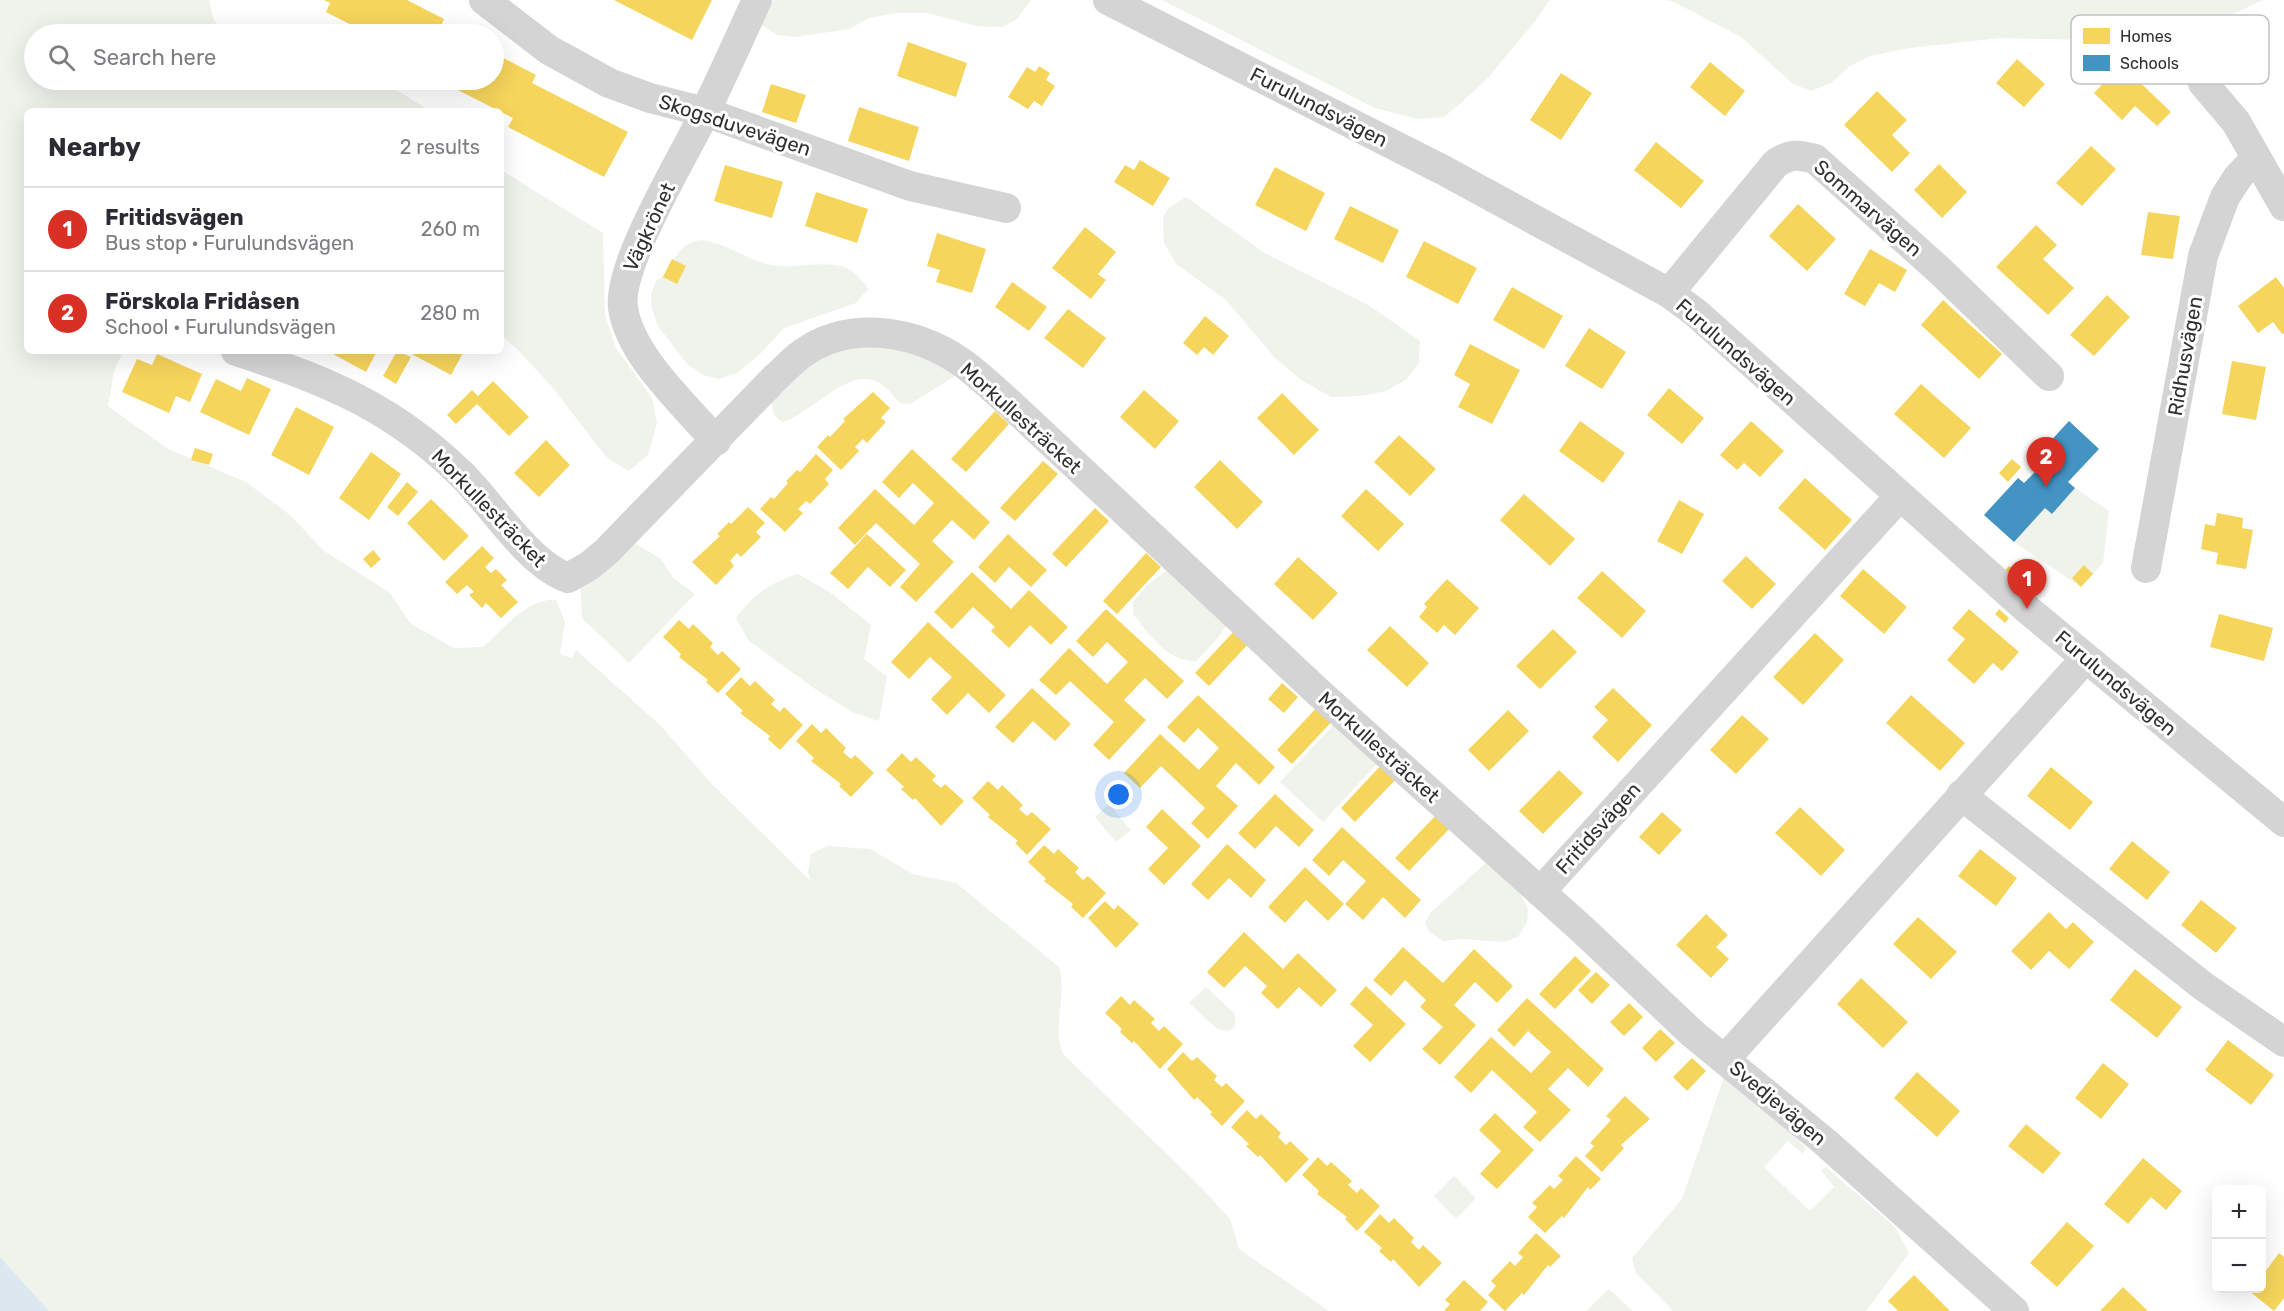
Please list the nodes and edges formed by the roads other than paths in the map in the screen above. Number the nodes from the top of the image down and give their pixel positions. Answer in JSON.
{"nodes":[{"id":1,"x":484,"y":0,"type":"edge"},
{"id":2,"x":757,"y":0,"type":"edge"},
{"id":3,"x":1108,"y":0,"type":"edge"},
{"id":4,"x":2204,"y":84,"type":"edge"},
{"id":5,"x":705,"y":112,"type":"junction"},
{"id":6,"x":2256,"y":158,"type":"junction"},
{"id":7,"x":2284,"y":206,"type":"edge"},
{"id":8,"x":1006,"y":208,"type":"dead end"},
{"id":9,"x":1668,"y":293,"type":"junction"},
{"id":10,"x":244,"y":354,"type":"edge"},
{"id":11,"x":2049,"y":376,"type":"dead end"},
{"id":12,"x":716,"y":441,"type":"junction"},
{"id":13,"x":1899,"y":497,"type":"junction"},
{"id":14,"x":2146,"y":568,"type":"dead end"},
{"id":15,"x":2086,"y":658,"type":"junction"},
{"id":16,"x":1961,"y":795,"type":"junction"},
{"id":17,"x":2284,"y":822,"type":"edge"},
{"id":18,"x":1540,"y":892,"type":"junction"},
{"id":19,"x":2284,"y":1042,"type":"edge"},
{"id":20,"x":1725,"y":1059,"type":"junction"},
{"id":21,"x":2014,"y":1311,"type":"edge"}],
"edges":[{"from":1,"to":5,"type":"street","name":"Skogsduvevägen"},
{"from":2,"to":5,"type":"street","name":"Vägkrönet"},
{"from":3,"to":9,"type":"street","name":"Furulundsvägen"},
{"from":4,"to":6,"type":"street"},
{"from":5,"to":8,"type":"street","name":"Skogsduvevägen"},
{"from":5,"to":12,"type":"street","name":"Vägkrönet"},
{"from":6,"to":7,"type":"street"},
{"from":6,"to":14,"type":"street","name":"Ridhusvägen"},
{"from":9,"to":11,"type":"street","name":"Sommarvägen"},
{"from":9,"to":13,"type":"street","name":"Furulundsvägen"},
{"from":10,"to":12,"type":"street","name":"Morkullesträcket"},
{"from":12,"to":18,"type":"street","name":"Morkullesträcket"},
{"from":13,"to":15,"type":"street","name":"Furulundsvägen"},
{"from":13,"to":18,"type":"street","name":"Fritidsvägen"},
{"from":15,"to":16,"type":"street","name":"Svedjevägen"},
{"from":15,"to":17,"type":"street","name":"Furulundsvägen"},
{"from":16,"to":19,"type":"street"},
{"from":16,"to":20,"type":"street","name":"Svedjevägen"},
{"from":18,"to":20,"type":"street","name":"Morkullesträcket"},
{"from":20,"to":21,"type":"street","name":"Svedjevägen"}]}
